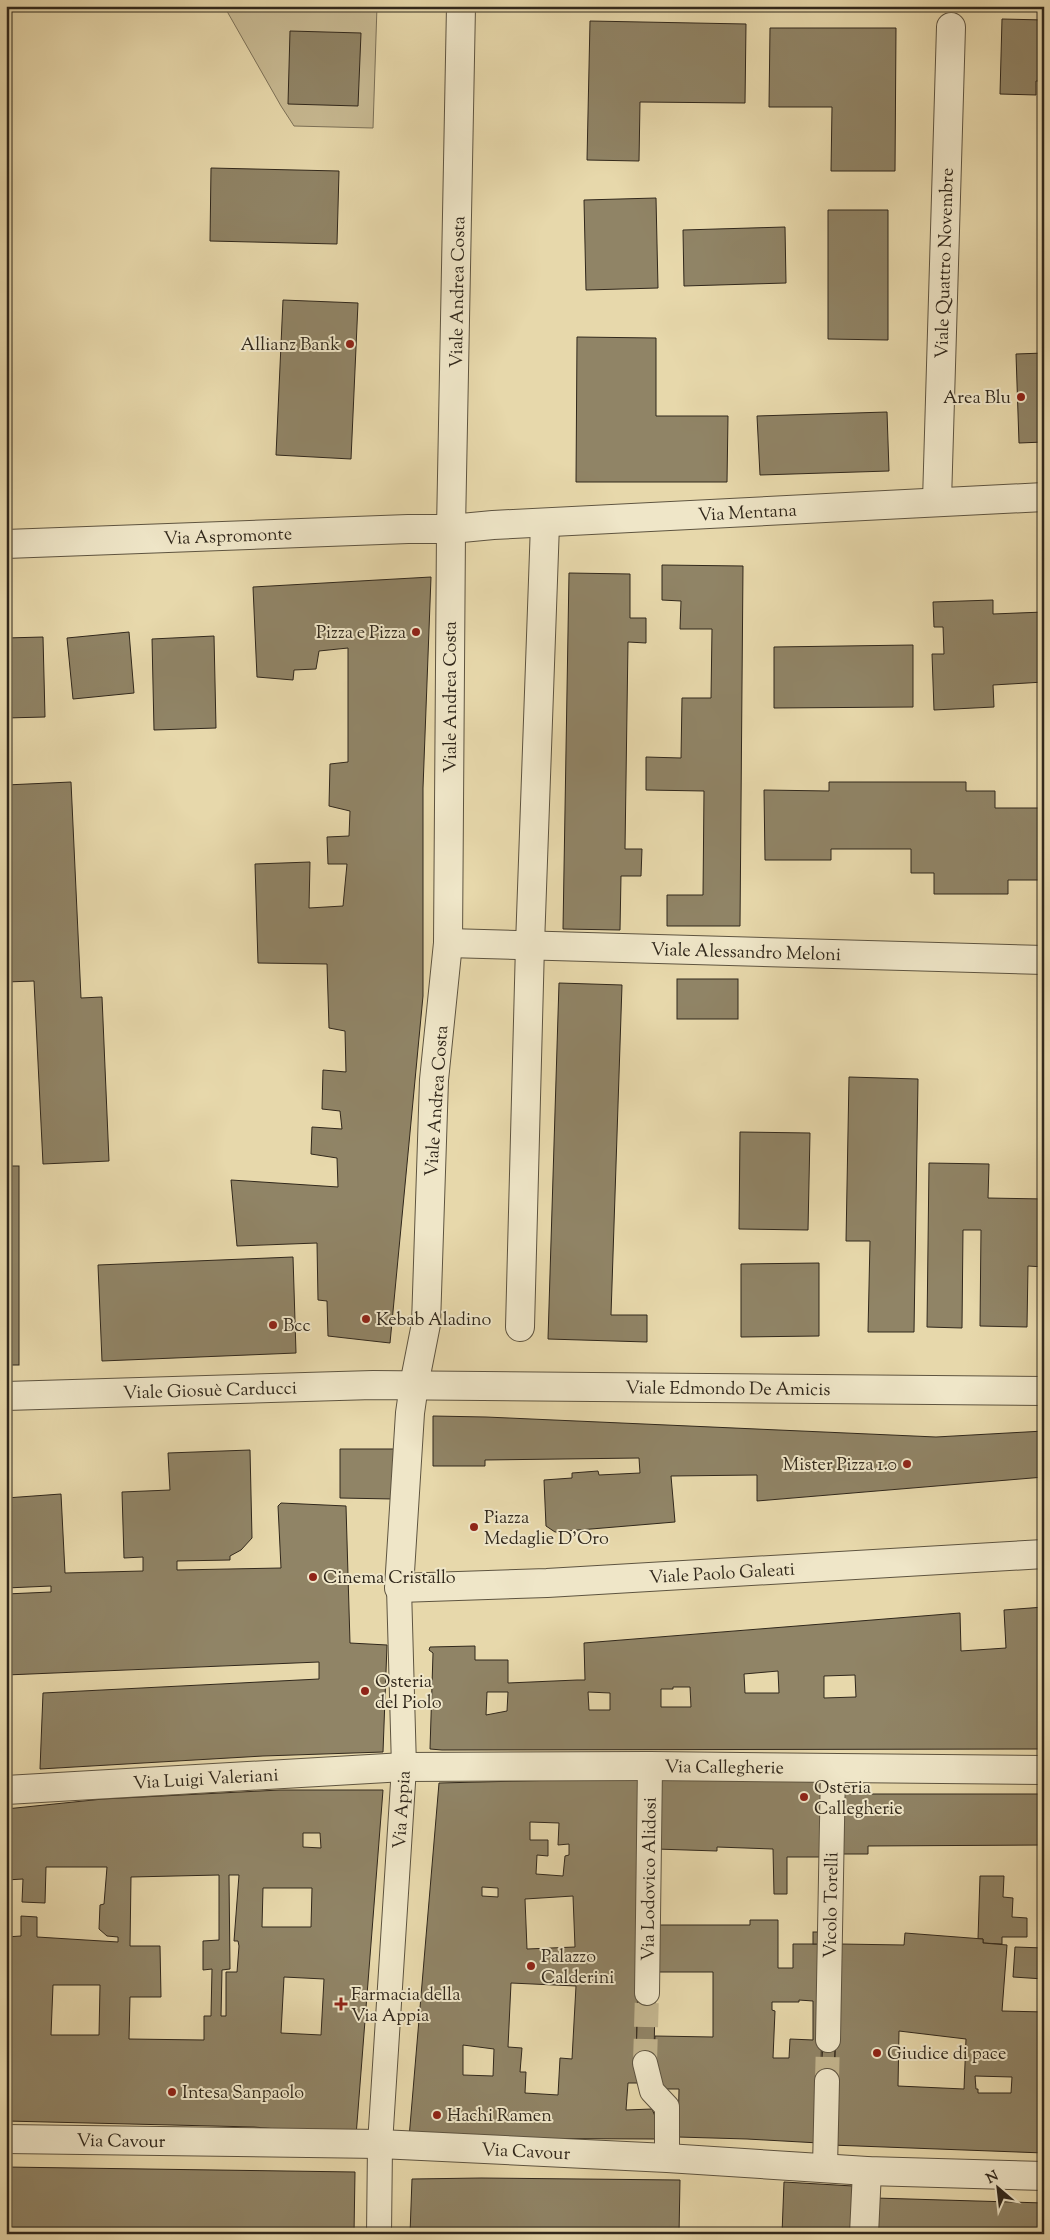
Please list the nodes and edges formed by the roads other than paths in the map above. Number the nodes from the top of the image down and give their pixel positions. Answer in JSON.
{"nodes":[{"id":1,"x":461,"y":6,"type":"edge"},
{"id":2,"x":951,"y":27,"type":"dead end"},
{"id":3,"x":1044,"y":497,"type":"edge"},
{"id":4,"x":937,"y":501,"type":"junction"},
{"id":5,"x":545,"y":524,"type":"junction"},
{"id":6,"x":451,"y":529,"type":"junction"},
{"id":7,"x":6,"y":544,"type":"edge"},
{"id":8,"x":448,"y":943,"type":"junction"},
{"id":9,"x":530,"y":945,"type":"junction"},
{"id":10,"x":1044,"y":960,"type":"edge"},
{"id":11,"x":520,"y":1327,"type":"dead end"},
{"id":12,"x":414,"y":1385,"type":"junction"},
{"id":13,"x":1044,"y":1391,"type":"edge"},
{"id":14,"x":6,"y":1396,"type":"edge"},
{"id":15,"x":1044,"y":1554,"type":"edge"},
{"id":16,"x":399,"y":1588,"type":"junction"},
{"id":17,"x":650,"y":1766,"type":"junction"},
{"id":18,"x":404,"y":1767,"type":"junction"},
{"id":19,"x":833,"y":1769,"type":"junction"},
{"id":20,"x":1044,"y":1770,"type":"edge"},
{"id":21,"x":6,"y":1790,"type":"edge"},
{"id":22,"x":647,"y":1993,"type":"tunnel mouth"},
{"id":23,"x":828,"y":2040,"type":"tunnel mouth"},
{"id":24,"x":645,"y":2063,"type":"tunnel mouth"},
{"id":25,"x":827,"y":2081,"type":"tunnel mouth"},
{"id":26,"x":6,"y":2139,"type":"edge"},
{"id":27,"x":380,"y":2144,"type":"junction"},
{"id":28,"x":667,"y":2158,"type":"junction"},
{"id":29,"x":825,"y":2166,"type":"junction"},
{"id":30,"x":867,"y":2171,"type":"junction"},
{"id":31,"x":1044,"y":2176,"type":"edge"},
{"id":32,"x":379,"y":2234,"type":"edge"},
{"id":33,"x":864,"y":2234,"type":"edge"}],
"edges":[{"from":1,"to":6,"type":"street","name":"Viale Andrea Costa"},
{"from":2,"to":4,"type":"street","name":"Viale Quattro Novembre"},
{"from":3,"to":4,"type":"street","name":"Via Mentana"},
{"from":4,"to":5,"type":"street","name":"Via Mentana"},
{"from":5,"to":6,"type":"street","name":"Via Mentana"},
{"from":5,"to":9,"type":"street"},
{"from":6,"to":7,"type":"street","name":"Via Aspromonte"},
{"from":6,"to":8,"type":"street","name":"Viale Andrea Costa"},
{"from":8,"to":9,"type":"street","name":"Viale Alessandro Meloni"},
{"from":8,"to":12,"type":"street","name":"Viale Andrea Costa"},
{"from":9,"to":10,"type":"street","name":"Viale Alessandro Meloni"},
{"from":9,"to":11,"type":"street"},
{"from":12,"to":13,"type":"street","name":"Viale Edmondo De Amicis"},
{"from":12,"to":14,"type":"street","name":"Viale Giosuè Carducci"},
{"from":12,"to":16,"type":"street","name":"Via Appia"},
{"from":15,"to":16,"type":"street","name":"Viale Paolo Galeati"},
{"from":16,"to":18,"type":"street","name":"Via Appia"},
{"from":17,"to":18,"type":"street","name":"Via Callegherie"},
{"from":17,"to":19,"type":"street","name":"Via Callegherie"},
{"from":17,"to":22,"type":"street","name":"Via Lodovico Alidosi"},
{"from":18,"to":21,"type":"street","name":"Via Luigi Valeriani"},
{"from":18,"to":27,"type":"street","name":"Via Appia"},
{"from":19,"to":20,"type":"street","name":"Via Callegherie"},
{"from":19,"to":23,"type":"street","name":"Vicolo Torelli"},
{"from":24,"to":28,"type":"street"},
{"from":25,"to":29,"type":"street"},
{"from":26,"to":27,"type":"street","name":"Via Cavour"},
{"from":27,"to":28,"type":"street","name":"Via Cavour"},
{"from":27,"to":32,"type":"street","name":"Via Appia"},
{"from":28,"to":29,"type":"street","name":"Via Cavour"},
{"from":29,"to":30,"type":"street","name":"Via Cavour"},
{"from":30,"to":31,"type":"street","name":"Via Cavour"},
{"from":30,"to":33,"type":"street"}]}
